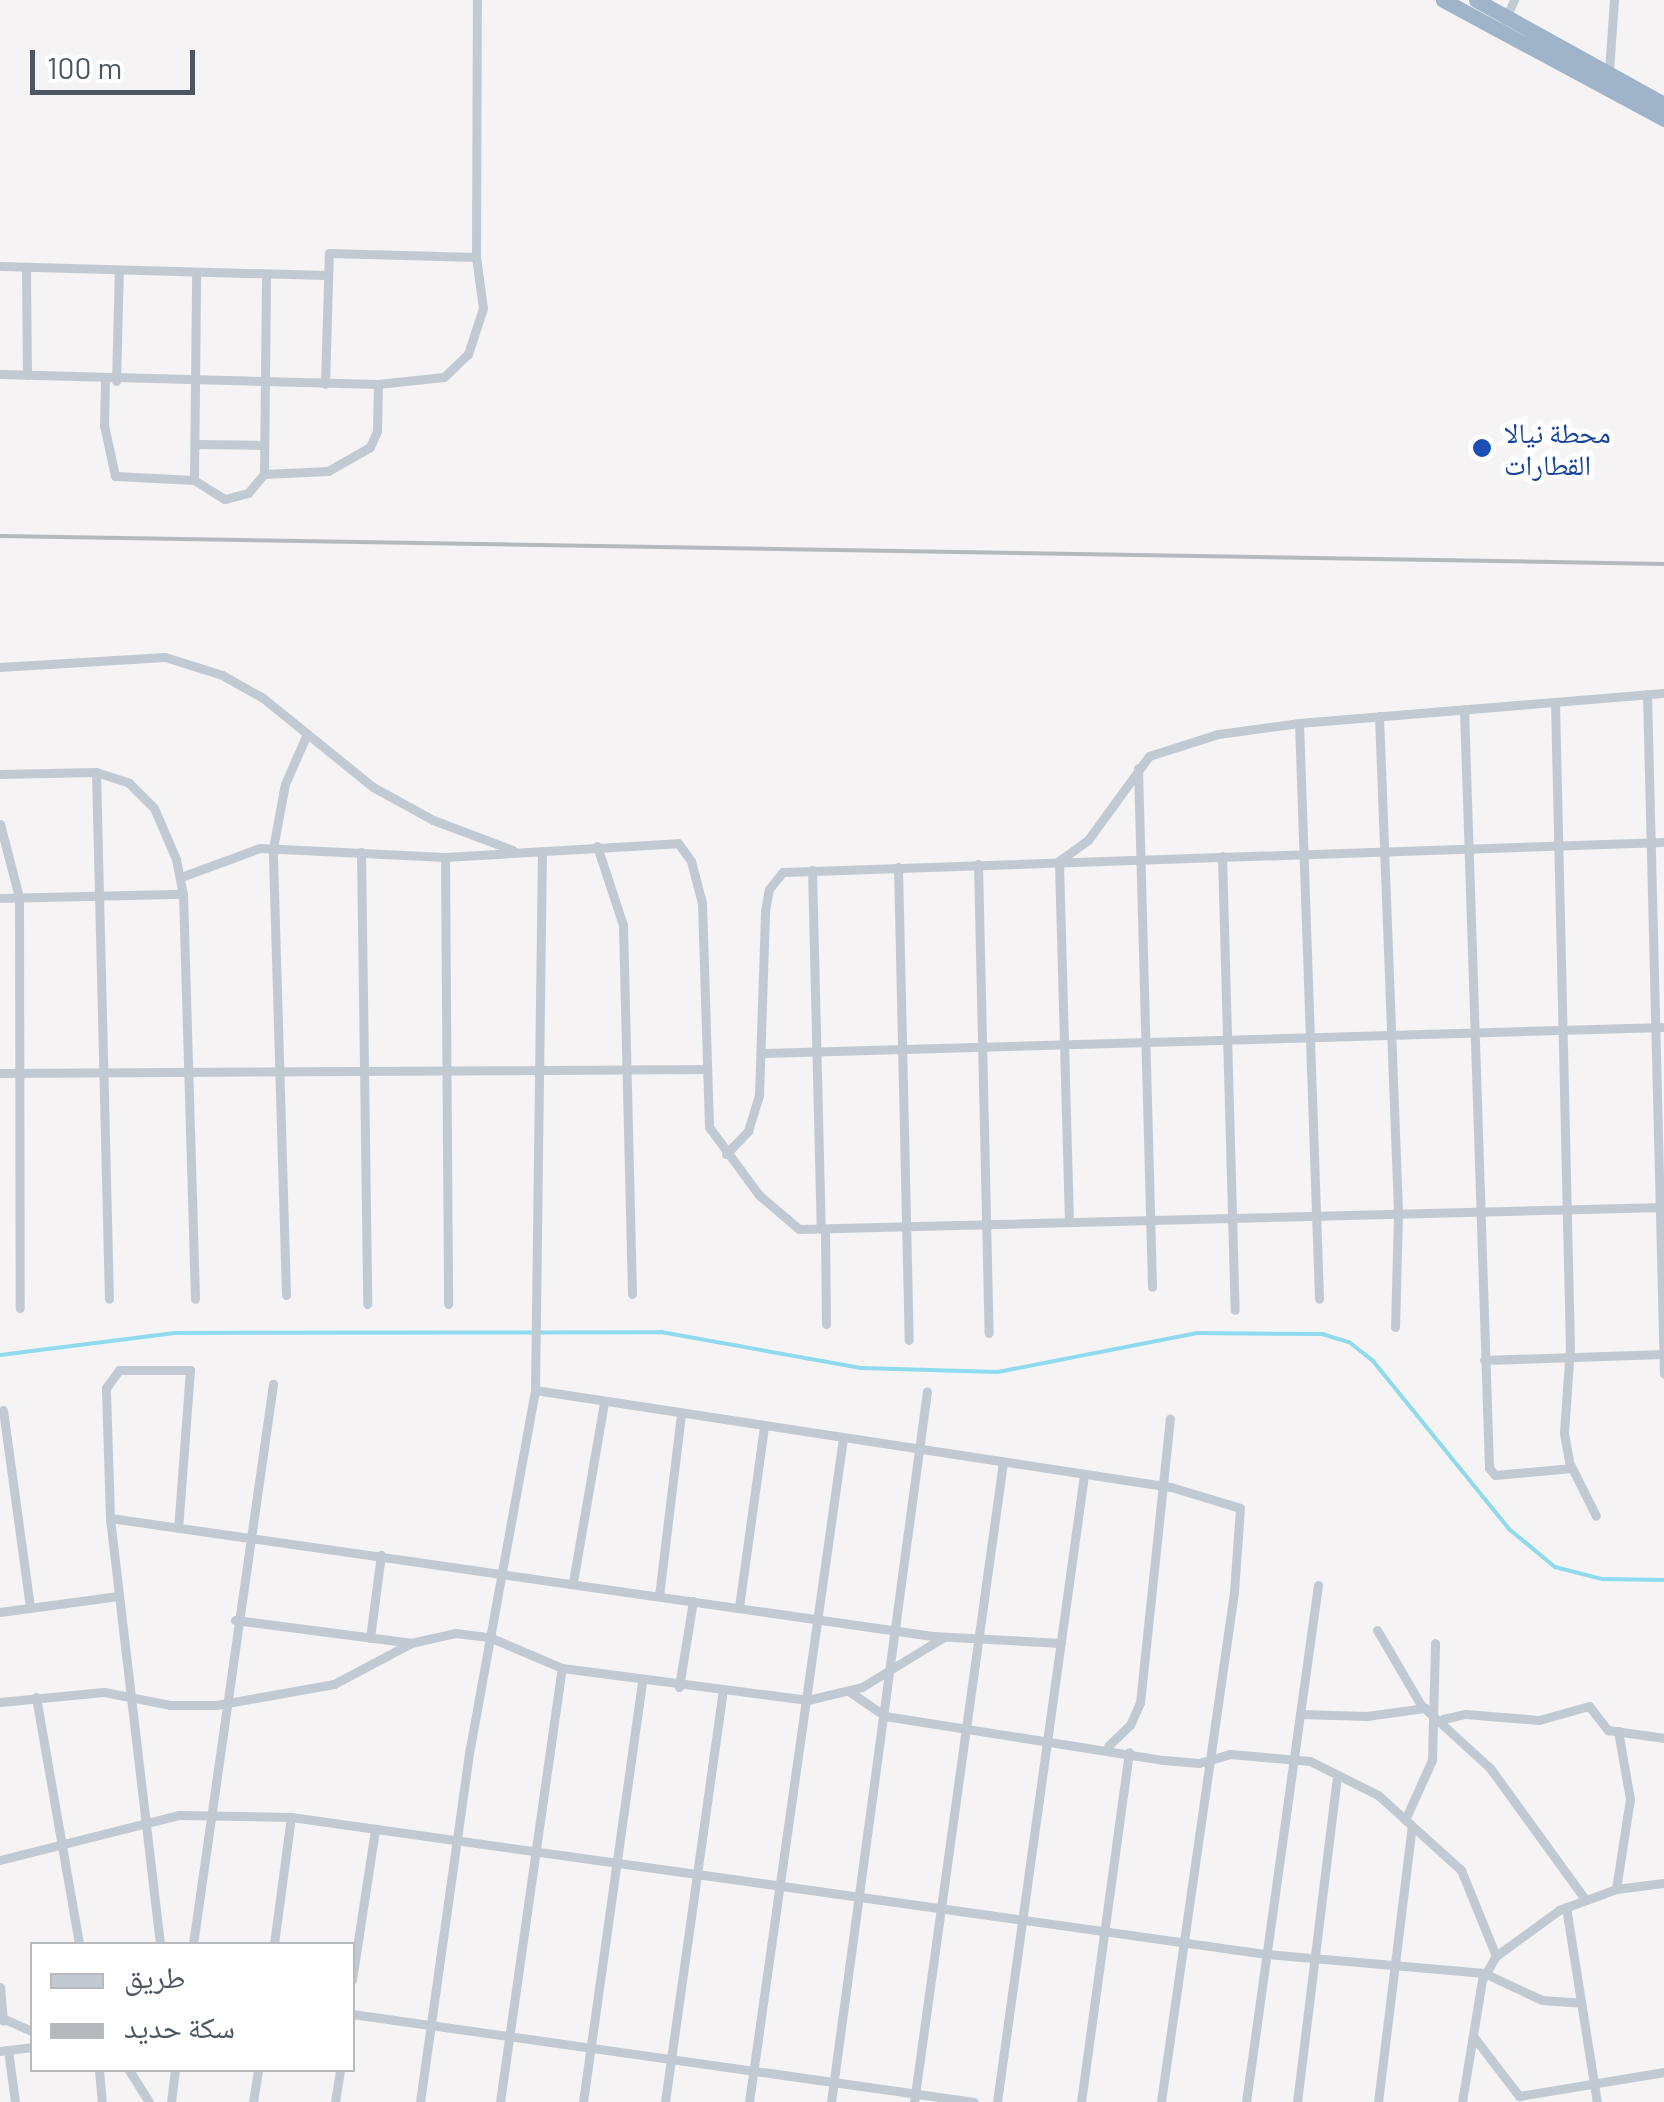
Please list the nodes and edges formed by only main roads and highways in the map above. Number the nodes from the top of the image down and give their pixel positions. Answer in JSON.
{"nodes":[{"id":1,"x":1443,"y":0,"type":"edge"},
{"id":2,"x":1476,"y":0,"type":"edge"},
{"id":3,"x":1508,"y":14,"type":"edge"},
{"id":4,"x":1664,"y":104,"type":"edge"},
{"id":5,"x":1664,"y":119,"type":"edge"}],
"edges":[{"from":1,"to":3,"type":"highway"},
{"from":2,"to":3,"type":"highway"},
{"from":3,"to":4,"type":"highway"},
{"from":3,"to":5,"type":"highway"}]}
